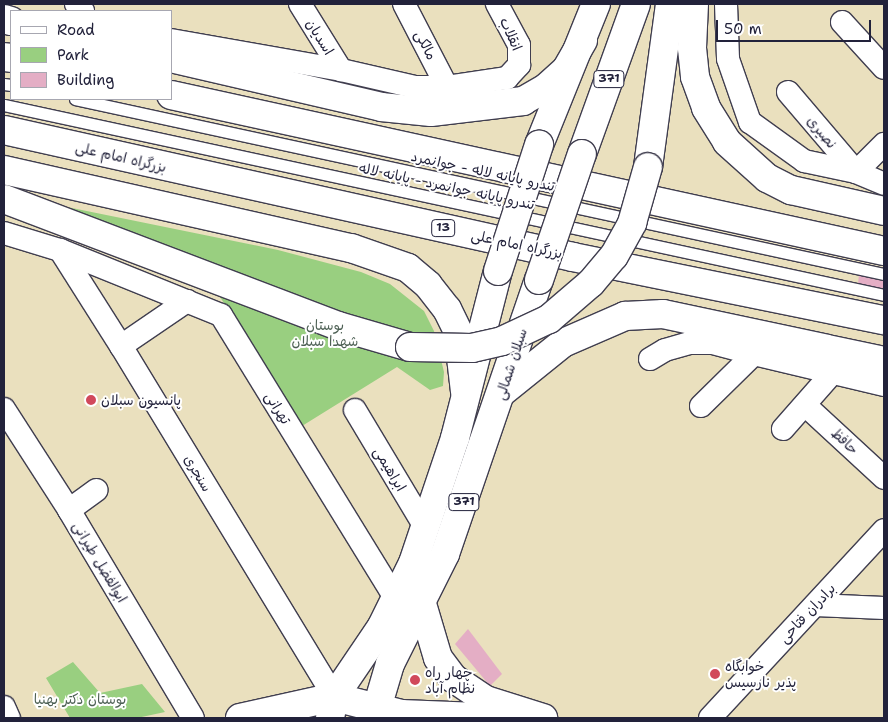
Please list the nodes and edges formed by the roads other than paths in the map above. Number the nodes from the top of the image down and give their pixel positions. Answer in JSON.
{"nodes":[{"id":1,"x":300,"y":4,"type":"edge"},
{"id":2,"x":404,"y":4,"type":"edge"},
{"id":3,"x":497,"y":4,"type":"edge"},
{"id":4,"x":596,"y":4,"type":"edge"},
{"id":5,"x":636,"y":4,"type":"edge"},
{"id":6,"x":670,"y":4,"type":"edge"},
{"id":7,"x":694,"y":4,"type":"edge"},
{"id":8,"x":726,"y":4,"type":"edge"},
{"id":9,"x":842,"y":22,"type":"dead end"},
{"id":10,"x":172,"y":40,"type":"edge"},
{"id":11,"x":584,"y":40,"type":"junction"},
{"id":12,"x":172,"y":58,"type":"edge"},
{"id":13,"x":884,"y":68,"type":"edge"},
{"id":14,"x":341,"y":70,"type":"junction"},
{"id":15,"x":447,"y":87,"type":"junction"},
{"id":16,"x":788,"y":92,"type":"dead end"},
{"id":17,"x":172,"y":96,"type":"edge"},
{"id":18,"x":80,"y":100,"type":"edge"},
{"id":19,"x":4,"y":105,"type":"edge"},
{"id":20,"x":4,"y":130,"type":"edge"},
{"id":21,"x":884,"y":144,"type":"edge"},
{"id":22,"x":4,"y":170,"type":"edge"},
{"id":23,"x":856,"y":172,"type":"junction"},
{"id":24,"x":884,"y":184,"type":"edge"},
{"id":25,"x":4,"y":199,"type":"edge"},
{"id":26,"x":884,"y":211,"type":"edge"},
{"id":27,"x":4,"y":233,"type":"edge"},
{"id":28,"x":60,"y":250,"type":"junction"},
{"id":29,"x":884,"y":251,"type":"edge"},
{"id":30,"x":884,"y":274,"type":"edge"},
{"id":31,"x":884,"y":295,"type":"edge"},
{"id":32,"x":187,"y":301,"type":"junction"},
{"id":33,"x":884,"y":320,"type":"edge"},
{"id":34,"x":121,"y":346,"type":"junction"},
{"id":35,"x":754,"y":354,"type":"junction"},
{"id":36,"x":650,"y":360,"type":"dead end"},
{"id":37,"x":884,"y":362,"type":"edge"},
{"id":38,"x":833,"y":372,"type":"junction"},
{"id":39,"x":884,"y":385,"type":"edge"},
{"id":40,"x":465,"y":392,"type":"junction"},
{"id":41,"x":502,"y":392,"type":"junction"},
{"id":42,"x":805,"y":405,"type":"junction"},
{"id":43,"x":700,"y":406,"type":"dead end"},
{"id":44,"x":4,"y":409,"type":"edge"},
{"id":45,"x":355,"y":410,"type":"dead end"},
{"id":46,"x":783,"y":429,"type":"dead end"},
{"id":47,"x":884,"y":478,"type":"edge"},
{"id":48,"x":97,"y":490,"type":"dead end"},
{"id":49,"x":69,"y":510,"type":"junction"},
{"id":50,"x":425,"y":528,"type":"junction"},
{"id":51,"x":884,"y":530,"type":"edge"},
{"id":52,"x":409,"y":601,"type":"junction"},
{"id":53,"x":815,"y":605,"type":"junction"},
{"id":54,"x":884,"y":608,"type":"edge"},
{"id":55,"x":4,"y":707,"type":"edge"},
{"id":56,"x":332,"y":708,"type":"edge"},
{"id":57,"x":375,"y":713,"type":"edge"},
{"id":58,"x":9,"y":718,"type":"edge"},
{"id":59,"x":193,"y":718,"type":"edge"},
{"id":60,"x":240,"y":718,"type":"edge"},
{"id":61,"x":504,"y":718,"type":"edge"},
{"id":62,"x":543,"y":718,"type":"edge"},
{"id":63,"x":710,"y":718,"type":"edge"}],
"edges":[{"from":1,"to":14,"type":"street","name":"اسدیان"},
{"from":2,"to":15,"type":"street","name":"مالکی"},
{"from":3,"to":15,"type":"street","name":"انقلاب"},
{"from":4,"to":11,"type":"main road","name":"سبلان شمالی","number":"371"},
{"from":5,"to":41,"type":"main road","name":"سبلان شمالی","number":"371","bridge":true},
{"from":6,"to":25,"type":"main road","bridge":true},
{"from":7,"to":26,"type":"main road"},
{"from":8,"to":23,"type":"street"},
{"from":9,"to":13,"type":"street"},
{"from":10,"to":14,"type":"street"},
{"from":11,"to":12,"type":"main road"},
{"from":11,"to":40,"type":"main road","name":"سبلان شمالی","number":"371","bridge":true},
{"from":14,"to":15,"type":"street"},
{"from":16,"to":23,"type":"street","name":"نصیری"},
{"from":17,"to":29,"type":"main road"},
{"from":18,"to":30,"type":"lane","name":"تندرو پایانه لاله - جوانمرد"},
{"from":19,"to":31,"type":"lane","name":"تندرو پایانه جوانمرد - پایانه لاله"},
{"from":20,"to":33,"type":"main road","name":"بزرگراه امام علی","number":"13"},
{"from":21,"to":23,"type":"street"},
{"from":22,"to":40,"type":"main road"},
{"from":23,"to":24,"type":"street"},
{"from":27,"to":28,"type":"street","name":"تهرانی"},
{"from":28,"to":32,"type":"street","name":"تهرانی"},
{"from":28,"to":34,"type":"street","name":"سنجری"},
{"from":32,"to":34,"type":"street"},
{"from":32,"to":52,"type":"street","name":"تهرانی"},
{"from":34,"to":56,"type":"street","name":"سنجری"},
{"from":35,"to":36,"type":"street"},
{"from":35,"to":38,"type":"street"},
{"from":35,"to":43,"type":"street"},
{"from":37,"to":41,"type":"main road"},
{"from":38,"to":39,"type":"street"},
{"from":38,"to":42,"type":"street"},
{"from":40,"to":50,"type":"main road","name":"سبلان شمالی","number":"371"},
{"from":41,"to":52,"type":"main road","name":"سبلان شمالی","number":"371"},
{"from":42,"to":46,"type":"street"},
{"from":42,"to":47,"type":"street","name":"حافظ"},
{"from":44,"to":49,"type":"street","name":"ابوالفضل طیرانی"},
{"from":45,"to":50,"type":"street","name":"ابراهیمی"},
{"from":48,"to":49,"type":"street"},
{"from":49,"to":59,"type":"street","name":"ابوالفضل طیرانی"},
{"from":50,"to":52,"type":"main road","name":"سبلان شمالی","number":"371"},
{"from":51,"to":53,"type":"street","name":"برادران فتاحی"},
{"from":52,"to":56,"type":"main road","name":"سبلان شمالی","number":"371"},
{"from":52,"to":57,"type":"main road","name":"سبلان شمالی","number":"371"},
{"from":52,"to":62,"type":"main road"},
{"from":53,"to":54,"type":"street"},
{"from":53,"to":63,"type":"street","name":"برادران فتاحی"},
{"from":55,"to":58,"type":"street"},
{"from":56,"to":57,"type":"main road"},
{"from":56,"to":60,"type":"main road"},
{"from":57,"to":61,"type":"main road"}]}
